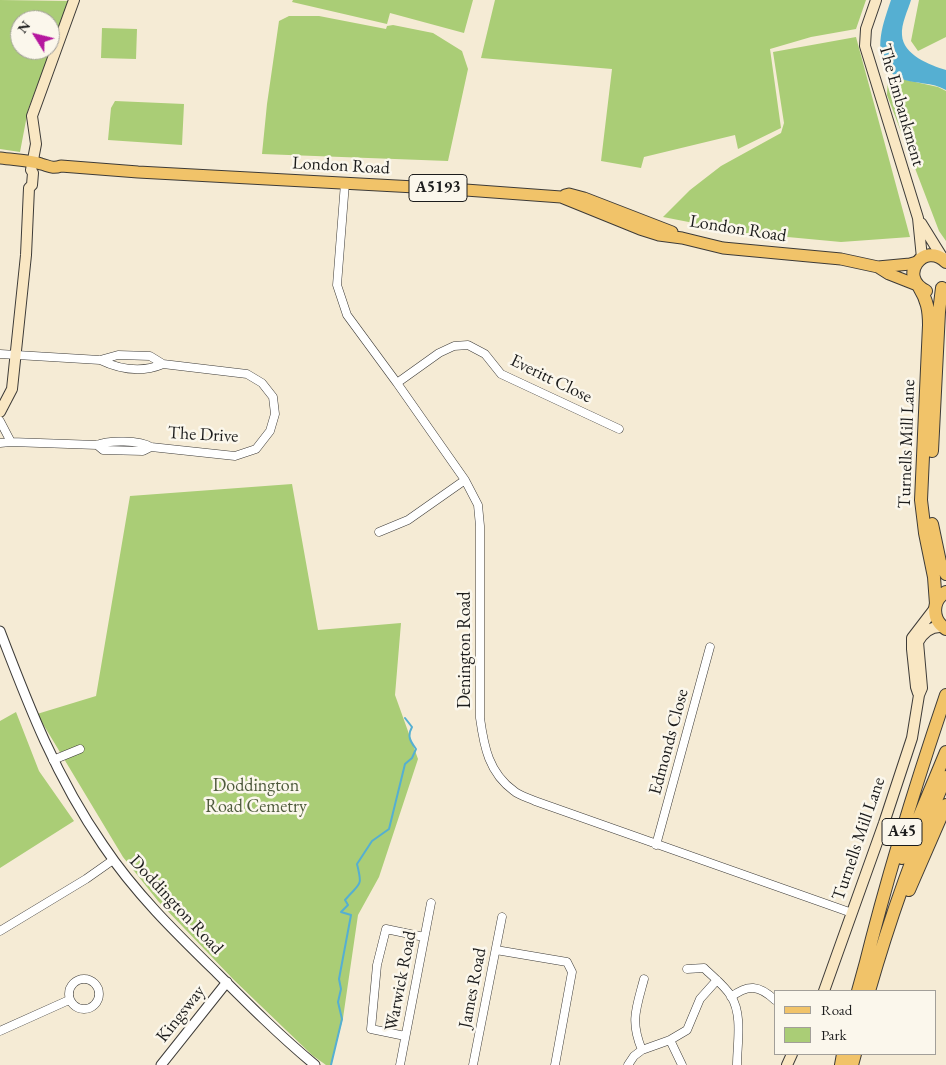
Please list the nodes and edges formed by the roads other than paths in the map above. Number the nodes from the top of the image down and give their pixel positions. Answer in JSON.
{"nodes":[{"id":1,"x":74,"y":0,"type":"edge"},
{"id":2,"x":876,"y":0,"type":"edge"},
{"id":3,"x":0,"y":158,"type":"edge"},
{"id":4,"x":34,"y":164,"type":"junction"},
{"id":5,"x":344,"y":183,"type":"junction"},
{"id":6,"x":918,"y":218,"type":"junction"},
{"id":7,"x":919,"y":260,"type":"junction"},
{"id":8,"x":945,"y":261,"type":"edge"},
{"id":9,"x":878,"y":267,"type":"junction"},
{"id":10,"x":918,"y":286,"type":"junction"},
{"id":11,"x":944,"y":286,"type":"edge"},
{"id":12,"x":0,"y":354,"type":"edge"},
{"id":13,"x":16,"y":356,"type":"junction"},
{"id":14,"x":100,"y":360,"type":"junction"},
{"id":15,"x":163,"y":364,"type":"junction"},
{"id":16,"x":397,"y":383,"type":"junction"},
{"id":17,"x":0,"y":412,"type":"edge"},
{"id":18,"x":0,"y":421,"type":"edge"},
{"id":19,"x":619,"y":429,"type":"dead end"},
{"id":20,"x":0,"y":442,"type":"edge"},
{"id":21,"x":11,"y":442,"type":"junction"},
{"id":22,"x":465,"y":480,"type":"junction"},
{"id":23,"x":379,"y":532,"type":"dead end"},
{"id":24,"x":946,"y":574,"type":"edge"},
{"id":25,"x":946,"y":592,"type":"edge"},
{"id":26,"x":935,"y":606,"type":"junction"},
{"id":27,"x":944,"y":628,"type":"edge"},
{"id":28,"x":0,"y":631,"type":"edge"},
{"id":29,"x":710,"y":647,"type":"dead end"},
{"id":30,"x":919,"y":695,"type":"junction"},
{"id":31,"x":946,"y":695,"type":"edge"},
{"id":32,"x":80,"y":749,"type":"dead end"},
{"id":33,"x":946,"y":752,"type":"edge"},
{"id":34,"x":53,"y":760,"type":"junction"},
{"id":35,"x":946,"y":777,"type":"edge"},
{"id":36,"x":946,"y":806,"type":"edge"},
{"id":37,"x":656,"y":845,"type":"junction"},
{"id":38,"x":113,"y":860,"type":"junction"},
{"id":39,"x":431,"y":903,"type":"dead end"},
{"id":40,"x":852,"y":913,"type":"junction"},
{"id":41,"x":502,"y":916,"type":"dead end"},
{"id":42,"x":0,"y":931,"type":"edge"},
{"id":43,"x":424,"y":937,"type":"junction"},
{"id":44,"x":496,"y":950,"type":"junction"},
{"id":45,"x":687,"y":969,"type":"dead end"},
{"id":46,"x":864,"y":970,"type":"junction"},
{"id":47,"x":644,"y":980,"type":"dead end"},
{"id":48,"x":717,"y":980,"type":"junction"},
{"id":49,"x":227,"y":982,"type":"junction"},
{"id":50,"x":824,"y":990,"type":"edge"},
{"id":51,"x":858,"y":990,"type":"edge"},
{"id":52,"x":870,"y":990,"type":"edge"},
{"id":53,"x":870,"y":990,"type":"edge"},
{"id":54,"x":732,"y":997,"type":"junction"},
{"id":55,"x":774,"y":999,"type":"edge"},
{"id":56,"x":69,"y":1000,"type":"junction"},
{"id":57,"x":0,"y":1031,"type":"edge"},
{"id":58,"x":406,"y":1036,"type":"junction"},
{"id":59,"x":670,"y":1040,"type":"junction"},
{"id":60,"x":642,"y":1050,"type":"junction"},
{"id":61,"x":311,"y":1064,"type":"edge"},
{"id":62,"x":161,"y":1065,"type":"edge"},
{"id":63,"x":400,"y":1065,"type":"edge"},
{"id":64,"x":473,"y":1065,"type":"edge"},
{"id":65,"x":555,"y":1065,"type":"edge"},
{"id":66,"x":628,"y":1065,"type":"edge"},
{"id":67,"x":682,"y":1065,"type":"edge"},
{"id":68,"x":737,"y":1065,"type":"edge"}],
"edges":[{"from":1,"to":4,"type":"main road"},
{"from":2,"to":6,"type":"main road","name":"The Embankment"},
{"from":3,"to":4,"type":"main road","name":"London Road","number":"A5193"},
{"from":4,"to":5,"type":"main road","name":"London Road","number":"A5193"},
{"from":4,"to":13,"type":"main road"},
{"from":5,"to":9,"type":"main road","name":"London Road","number":"A5193"},
{"from":5,"to":16,"type":"street","name":"Denington Road"},
{"from":6,"to":7,"type":"main road","name":"The Embankment"},
{"from":6,"to":8,"type":"main road","name":"The Embankment"},
{"from":7,"to":8,"type":"highway"},
{"from":7,"to":9,"type":"main road","name":"London Road","number":"A5193"},
{"from":7,"to":10,"type":"highway","name":"Turnells Mill Lane"},
{"from":9,"to":10,"type":"main road","name":"London Road","number":"A5193"},
{"from":10,"to":11,"type":"highway"},
{"from":10,"to":26,"type":"highway","name":"Turnells Mill Lane"},
{"from":11,"to":24,"type":"highway","name":"Turnells Mill Lane"},
{"from":12,"to":13,"type":"street","name":"The Drive"},
{"from":13,"to":14,"type":"street","name":"The Drive"},
{"from":13,"to":17,"type":"main road"},
{"from":14,"to":15,"type":"street","name":"The Drive"},
{"from":14,"to":15,"type":"street","name":"The Drive"},
{"from":15,"to":21,"type":"street","name":"The Drive"},
{"from":16,"to":19,"type":"street","name":"Everitt Close"},
{"from":16,"to":22,"type":"street","name":"Denington Road"},
{"from":18,"to":21,"type":"street"},
{"from":20,"to":21,"type":"street","name":"The Drive"},
{"from":22,"to":23,"type":"street"},
{"from":22,"to":37,"type":"street","name":"Denington Road"},
{"from":25,"to":26,"type":"highway"},
{"from":26,"to":27,"type":"highway"},
{"from":26,"to":30,"type":"main road","name":"Turnells Mill Lane"},
{"from":27,"to":30,"type":"main road","name":"Turnells Mill Lane"},
{"from":28,"to":34,"type":"street","name":"Doddington Road"},
{"from":29,"to":37,"type":"street","name":"Edmonds Close"},
{"from":30,"to":40,"type":"main road","name":"Turnells Mill Lane"},
{"from":31,"to":46,"type":"highway","number":"A45"},
{"from":32,"to":34,"type":"street"},
{"from":33,"to":46,"type":"highway","number":"A45"},
{"from":34,"to":38,"type":"street","name":"Doddington Road"},
{"from":35,"to":52,"type":"highway","number":"A45"},
{"from":36,"to":53,"type":"highway","number":"A45"},
{"from":37,"to":40,"type":"street","name":"Denington Road"},
{"from":38,"to":42,"type":"street"},
{"from":38,"to":49,"type":"street","name":"Doddington Road"},
{"from":39,"to":43,"type":"street","name":"Warwick Road"},
{"from":40,"to":50,"type":"main road","name":"Turnells Mill Lane"},
{"from":41,"to":44,"type":"street","name":"James Road"},
{"from":43,"to":58,"type":"street","name":"Warwick Road"},
{"from":43,"to":58,"type":"street"},
{"from":44,"to":64,"type":"street","name":"James Road"},
{"from":44,"to":65,"type":"street"},
{"from":45,"to":48,"type":"street"},
{"from":46,"to":51,"type":"highway","number":"A45"},
{"from":47,"to":60,"type":"street"},
{"from":48,"to":54,"type":"street"},
{"from":48,"to":59,"type":"street"},
{"from":49,"to":61,"type":"street","name":"Doddington Road"},
{"from":49,"to":62,"type":"street","name":"Kingsway"},
{"from":54,"to":55,"type":"street"},
{"from":54,"to":68,"type":"street"},
{"from":56,"to":56,"type":"street"},
{"from":56,"to":57,"type":"street"},
{"from":58,"to":63,"type":"street","name":"Warwick Road"},
{"from":59,"to":60,"type":"street"},
{"from":59,"to":67,"type":"street"},
{"from":60,"to":66,"type":"street"}]}
